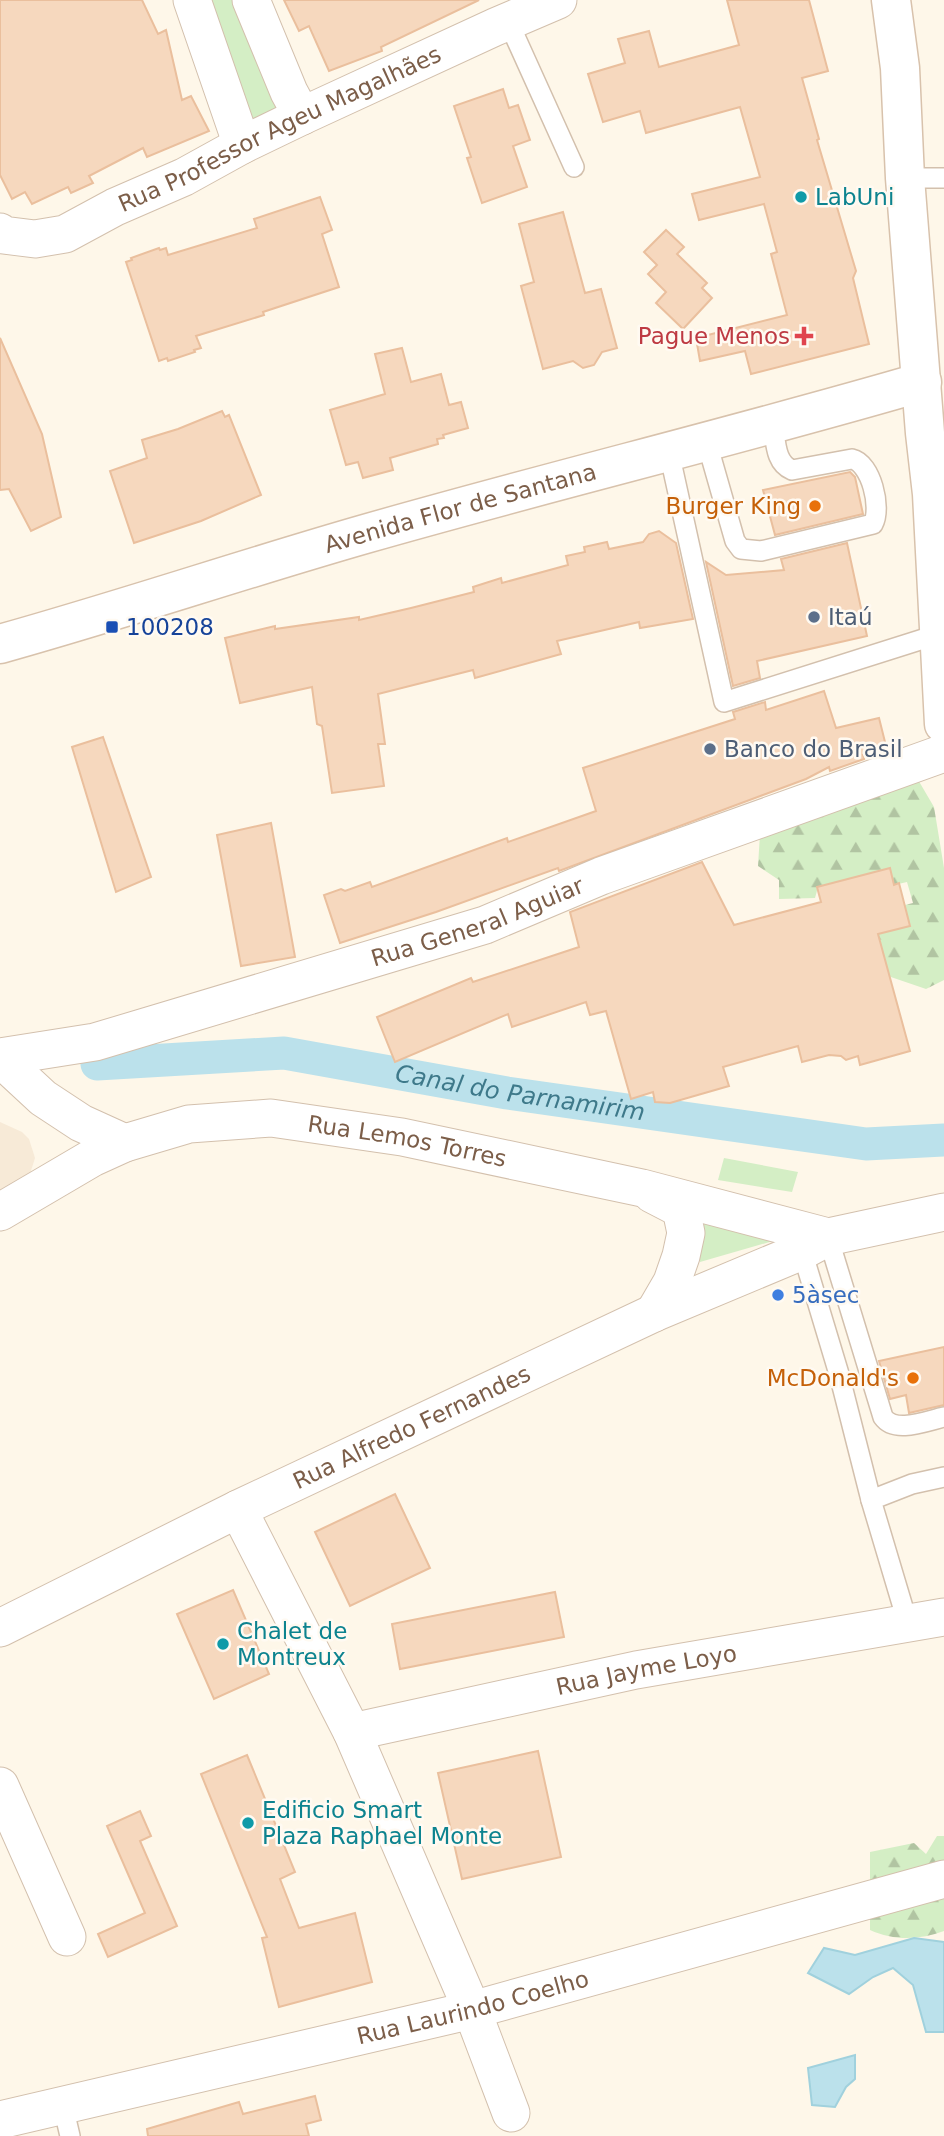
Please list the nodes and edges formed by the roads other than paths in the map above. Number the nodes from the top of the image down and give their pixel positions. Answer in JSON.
{"nodes":[{"id":1,"x":192,"y":0,"type":"edge"},
{"id":2,"x":251,"y":0,"type":"edge"},
{"id":3,"x":558,"y":0,"type":"edge"},
{"id":4,"x":891,"y":0,"type":"edge"},
{"id":5,"x":508,"y":21,"type":"junction"},
{"id":6,"x":302,"y":116,"type":"junction"},
{"id":7,"x":242,"y":145,"type":"junction"},
{"id":8,"x":574,"y":167,"type":"dead end"},
{"id":9,"x":905,"y":178,"type":"junction"},
{"id":10,"x":944,"y":178,"type":"edge"},
{"id":11,"x":0,"y":232,"type":"edge"},
{"id":12,"x":922,"y":382,"type":"junction"},
{"id":13,"x":773,"y":426,"type":"junction"},
{"id":14,"x":707,"y":443,"type":"junction"},
{"id":15,"x":669,"y":452,"type":"junction"},
{"id":16,"x":939,"y":634,"type":"junction"},
{"id":17,"x":0,"y":644,"type":"edge"},
{"id":18,"x":944,"y":724,"type":"edge"},
{"id":19,"x":944,"y":753,"type":"edge"},
{"id":20,"x":0,"y":1057,"type":"edge"},
{"id":21,"x":125,"y":1143,"type":"junction"},
{"id":22,"x":642,"y":1188,"type":"junction"},
{"id":23,"x":5,"y":1199,"type":"edge"},
{"id":24,"x":944,"y":1212,"type":"edge"},
{"id":25,"x":815,"y":1244,"type":"junction"},
{"id":26,"x":654,"y":1313,"type":"junction"},
{"id":27,"x":944,"y":1418,"type":"edge"},
{"id":28,"x":944,"y":1478,"type":"edge"},
{"id":29,"x":871,"y":1500,"type":"junction"},
{"id":30,"x":238,"y":1509,"type":"junction"},
{"id":31,"x":944,"y":1617,"type":"edge"},
{"id":32,"x":908,"y":1624,"type":"junction"},
{"id":33,"x":0,"y":1628,"type":"edge"},
{"id":34,"x":352,"y":1732,"type":"junction"},
{"id":35,"x":0,"y":1786,"type":"edge"},
{"id":36,"x":944,"y":1879,"type":"edge"},
{"id":37,"x":67,"y":1937,"type":"dead end"},
{"id":38,"x":472,"y":2010,"type":"junction"},
{"id":39,"x":511,"y":2113,"type":"dead end"},
{"id":40,"x":0,"y":2120,"type":"edge"},
{"id":41,"x":66,"y":2121,"type":"edge"}],
"edges":[{"from":1,"to":7,"type":"street"},
{"from":2,"to":6,"type":"street"},
{"from":3,"to":5,"type":"street","name":"Rua Professor Ageu Magalhães"},
{"from":4,"to":9,"type":"main road"},
{"from":5,"to":6,"type":"street","name":"Rua Professor Ageu Magalhães"},
{"from":5,"to":8,"type":"lane"},
{"from":6,"to":7,"type":"street","name":"Rua Professor Ageu Magalhães"},
{"from":7,"to":11,"type":"street","name":"Rua Professor Ageu Magalhães"},
{"from":9,"to":10,"type":"lane"},
{"from":9,"to":12,"type":"main road"},
{"from":12,"to":13,"type":"main road","name":"Avenida Flor de Santana"},
{"from":12,"to":16,"type":"main road"},
{"from":13,"to":14,"type":"main road","name":"Avenida Flor de Santana"},
{"from":13,"to":14,"type":"lane"},
{"from":14,"to":15,"type":"main road","name":"Avenida Flor de Santana"},
{"from":15,"to":16,"type":"lane"},
{"from":15,"to":17,"type":"main road","name":"Avenida Flor de Santana"},
{"from":16,"to":18,"type":"main road"},
{"from":19,"to":20,"type":"street","name":"Rua General Aguiar"},
{"from":20,"to":21,"type":"street"},
{"from":21,"to":22,"type":"street","name":"Rua Lemos Torres"},
{"from":21,"to":23,"type":"street","name":"Rua Lemos Torres"},
{"from":22,"to":25,"type":"street","name":"Rua Lemos Torres"},
{"from":22,"to":26,"type":"street"},
{"from":24,"to":25,"type":"street","name":"Rua Alfredo Fernandes"},
{"from":25,"to":26,"type":"street","name":"Rua Alfredo Fernandes"},
{"from":25,"to":27,"type":"lane"},
{"from":25,"to":29,"type":"lane"},
{"from":26,"to":30,"type":"street","name":"Rua Alfredo Fernandes"},
{"from":28,"to":29,"type":"lane"},
{"from":29,"to":32,"type":"lane"},
{"from":30,"to":33,"type":"street","name":"Rua Alfredo Fernandes"},
{"from":30,"to":34,"type":"street"},
{"from":31,"to":32,"type":"street","name":"Rua Jayme Loyo"},
{"from":32,"to":34,"type":"street","name":"Rua Jayme Loyo"},
{"from":34,"to":38,"type":"street"},
{"from":35,"to":37,"type":"street"},
{"from":36,"to":38,"type":"street","name":"Rua Laurindo Coelho"},
{"from":38,"to":39,"type":"street"},
{"from":38,"to":41,"type":"street","name":"Rua Laurindo Coelho"},
{"from":40,"to":41,"type":"street","name":"Rua Laurindo Coelho"}]}
